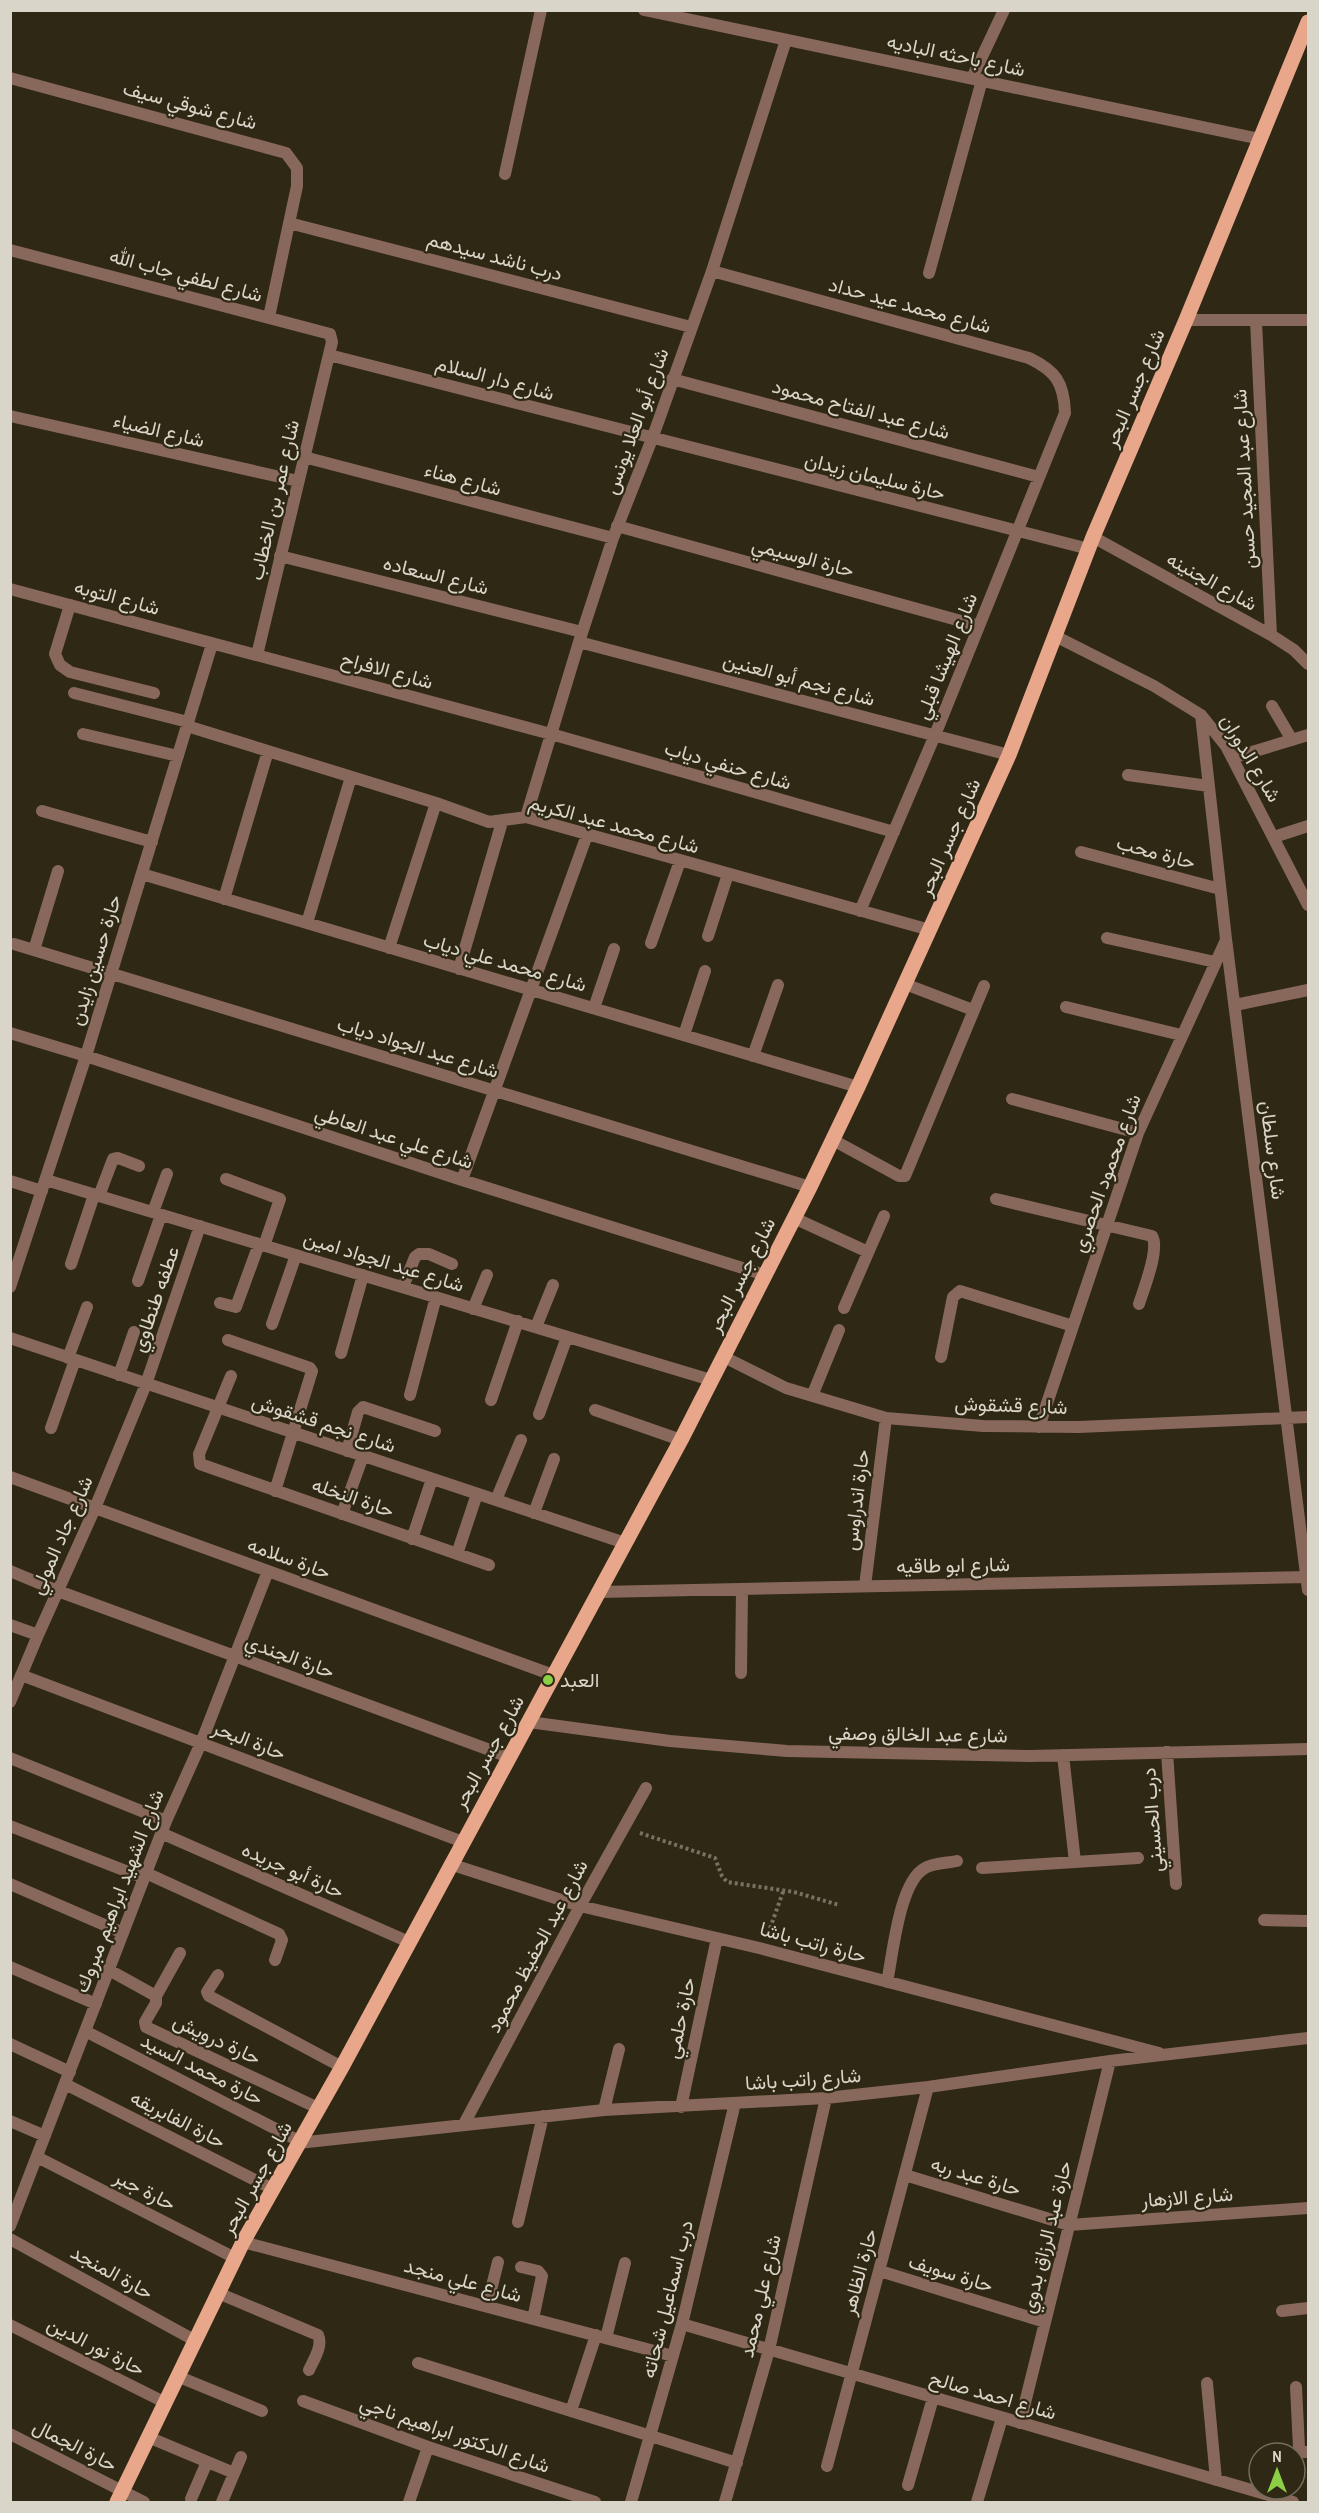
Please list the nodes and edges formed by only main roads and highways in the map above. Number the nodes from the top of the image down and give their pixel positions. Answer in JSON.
{"nodes":[{"id":1,"x":1308,"y":22,"type":"edge"},
{"id":2,"x":120,"y":2497,"type":"edge"}],
"edges":[{"from":1,"to":2,"type":"main road","name":"شارع جسر البحر"}]}
